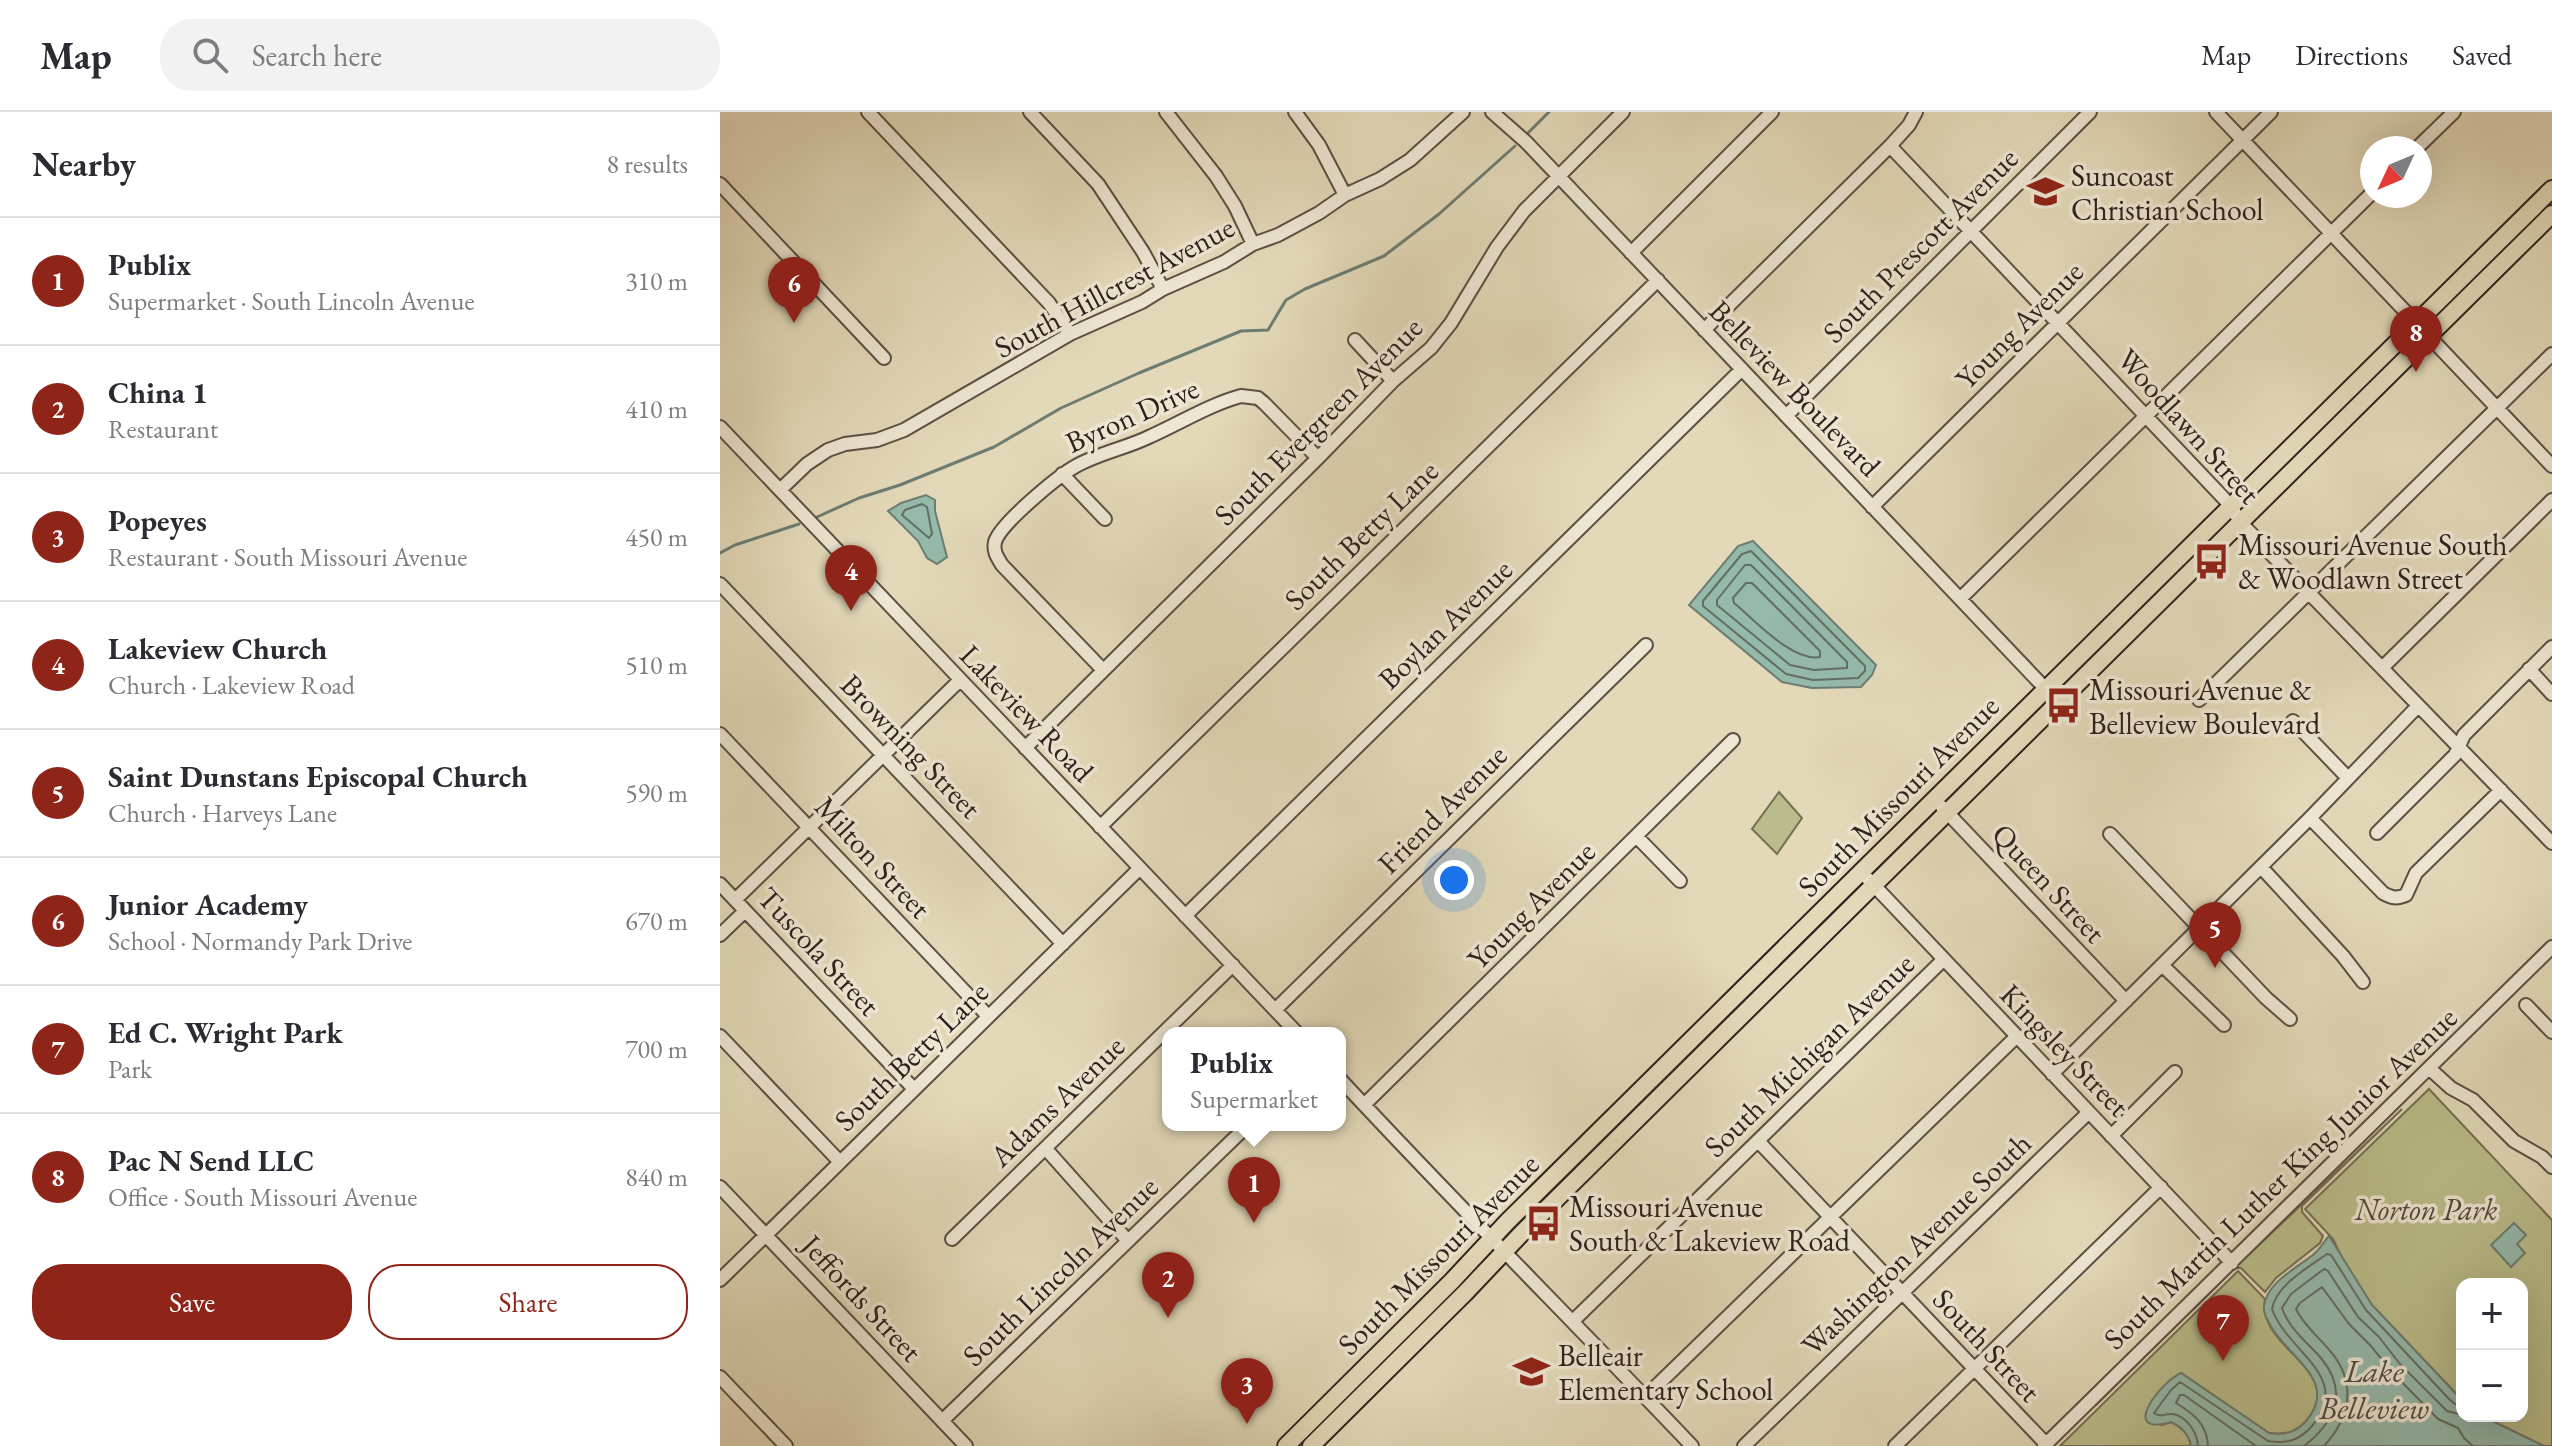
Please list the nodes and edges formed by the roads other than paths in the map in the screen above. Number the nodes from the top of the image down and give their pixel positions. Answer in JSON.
{"nodes":[{"id":1,"x":868,"y":112,"type":"edge"},
{"id":2,"x":1030,"y":112,"type":"edge"},
{"id":3,"x":1166,"y":112,"type":"edge"},
{"id":4,"x":1295,"y":112,"type":"edge"},
{"id":5,"x":1463,"y":112,"type":"edge"},
{"id":6,"x":1492,"y":112,"type":"edge"},
{"id":7,"x":1623,"y":112,"type":"edge"},
{"id":8,"x":1772,"y":112,"type":"edge"},
{"id":9,"x":1916,"y":112,"type":"edge"},
{"id":10,"x":2090,"y":112,"type":"edge"},
{"id":11,"x":2216,"y":112,"type":"edge"},
{"id":12,"x":2271,"y":112,"type":"edge"},
{"id":13,"x":2454,"y":112,"type":"edge"},
{"id":14,"x":2429,"y":136,"type":"edge"},
{"id":15,"x":2243,"y":140,"type":"junction"},
{"id":16,"x":1890,"y":146,"type":"junction"},
{"id":17,"x":1558,"y":176,"type":"junction"},
{"id":18,"x":720,"y":184,"type":"edge"},
{"id":19,"x":2552,"y":189,"type":"edge"},
{"id":20,"x":1345,"y":195,"type":"junction"},
{"id":21,"x":2360,"y":205,"type":"edge"},
{"id":22,"x":2552,"y":214,"type":"edge"},
{"id":23,"x":1971,"y":231,"type":"junction"},
{"id":24,"x":2332,"y":233,"type":"junction"},
{"id":25,"x":1253,"y":244,"type":"junction"},
{"id":26,"x":1631,"y":253,"type":"junction"},
{"id":27,"x":1658,"y":280,"type":"junction"},
{"id":28,"x":1163,"y":289,"type":"junction"},
{"id":29,"x":2058,"y":323,"type":"junction"},
{"id":30,"x":2416,"y":323,"type":"junction"},
{"id":31,"x":1704,"y":330,"type":"junction"},
{"id":32,"x":1070,"y":334,"type":"junction"},
{"id":33,"x":2427,"y":337,"type":"junction"},
{"id":34,"x":1355,"y":340,"type":"dead end"},
{"id":35,"x":2552,"y":354,"type":"edge"},
{"id":36,"x":884,"y":358,"type":"dead end"},
{"id":37,"x":1742,"y":369,"type":"junction"},
{"id":38,"x":1393,"y":381,"type":"junction"},
{"id":39,"x":2496,"y":409,"type":"junction"},
{"id":40,"x":1786,"y":416,"type":"junction"},
{"id":41,"x":2146,"y":417,"type":"junction"},
{"id":42,"x":720,"y":427,"type":"edge"},
{"id":43,"x":1318,"y":458,"type":"junction"},
{"id":44,"x":2552,"y":466,"type":"edge"},
{"id":45,"x":1062,"y":474,"type":"junction"},
{"id":46,"x":780,"y":490,"type":"junction"},
{"id":47,"x":2552,"y":500,"type":"edge"},
{"id":48,"x":2231,"y":506,"type":"junction"},
{"id":49,"x":1872,"y":507,"type":"junction"},
{"id":50,"x":1105,"y":519,"type":"dead end"},
{"id":51,"x":2240,"y":522,"type":"junction"},
{"id":52,"x":720,"y":584,"type":"edge"},
{"id":53,"x":2308,"y":592,"type":"junction"},
{"id":54,"x":1960,"y":599,"type":"junction"},
{"id":55,"x":1646,"y":645,"type":"dead end"},
{"id":56,"x":2552,"y":647,"type":"edge"},
{"id":57,"x":2382,"y":668,"type":"junction"},
{"id":58,"x":2529,"y":669,"type":"junction"},
{"id":59,"x":1103,"y":670,"type":"junction"},
{"id":60,"x":960,"y":680,"type":"junction"},
{"id":61,"x":2045,"y":690,"type":"junction"},
{"id":62,"x":2552,"y":694,"type":"edge"},
{"id":63,"x":2199,"y":700,"type":"dead end"},
{"id":64,"x":2058,"y":702,"type":"junction"},
{"id":65,"x":2418,"y":706,"type":"junction"},
{"id":66,"x":2293,"y":721,"type":"dead end"},
{"id":67,"x":720,"y":734,"type":"edge"},
{"id":68,"x":1733,"y":740,"type":"dead end"},
{"id":69,"x":2459,"y":747,"type":"junction"},
{"id":70,"x":1025,"y":748,"type":"junction"},
{"id":71,"x":884,"y":755,"type":"junction"},
{"id":72,"x":2348,"y":778,"type":"junction"},
{"id":73,"x":2501,"y":790,"type":"junction"},
{"id":74,"x":1935,"y":799,"type":"junction"},
{"id":75,"x":1947,"y":812,"type":"junction"},
{"id":76,"x":2310,"y":818,"type":"junction"},
{"id":77,"x":1100,"y":827,"type":"junction"},
{"id":78,"x":810,"y":828,"type":"junction"},
{"id":79,"x":2377,"y":833,"type":"dead end"},
{"id":80,"x":2110,"y":834,"type":"dead end"},
{"id":81,"x":1637,"y":837,"type":"junction"},
{"id":82,"x":2552,"y":843,"type":"edge"},
{"id":83,"x":2261,"y":867,"type":"junction"},
{"id":84,"x":1139,"y":869,"type":"junction"},
{"id":85,"x":1867,"y":879,"type":"junction"},
{"id":86,"x":1680,"y":881,"type":"dead end"},
{"id":87,"x":720,"y":884,"type":"edge"},
{"id":88,"x":735,"y":900,"type":"junction"},
{"id":89,"x":745,"y":911,"type":"junction"},
{"id":90,"x":1185,"y":916,"type":"junction"},
{"id":91,"x":2200,"y":928,"type":"junction"},
{"id":92,"x":720,"y":935,"type":"edge"},
{"id":93,"x":1063,"y":944,"type":"junction"},
{"id":94,"x":2552,"y":947,"type":"edge"},
{"id":95,"x":1944,"y":959,"type":"junction"},
{"id":96,"x":1233,"y":965,"type":"junction"},
{"id":97,"x":2162,"y":965,"type":"junction"},
{"id":98,"x":2363,"y":982,"type":"dead end"},
{"id":99,"x":2126,"y":1001,"type":"junction"},
{"id":100,"x":2526,"y":1005,"type":"dead end"},
{"id":101,"x":1275,"y":1010,"type":"junction"},
{"id":102,"x":988,"y":1016,"type":"junction"},
{"id":103,"x":2290,"y":1019,"type":"dead end"},
{"id":104,"x":2224,"y":1025,"type":"dead end"},
{"id":105,"x":1170,"y":1027,"type":"edge"},
{"id":106,"x":1291,"y":1027,"type":"edge"},
{"id":107,"x":2552,"y":1032,"type":"edge"},
{"id":108,"x":1162,"y":1035,"type":"edge"},
{"id":109,"x":720,"y":1036,"type":"edge"},
{"id":110,"x":2017,"y":1036,"type":"junction"},
{"id":111,"x":2430,"y":1069,"type":"junction"},
{"id":112,"x":2175,"y":1072,"type":"dead end"},
{"id":113,"x":2052,"y":1074,"type":"junction"},
{"id":114,"x":1346,"y":1086,"type":"edge"},
{"id":115,"x":914,"y":1089,"type":"junction"},
{"id":116,"x":1364,"y":1105,"type":"junction"},
{"id":117,"x":2089,"y":1112,"type":"junction"},
{"id":118,"x":1242,"y":1131,"type":"edge"},
{"id":119,"x":2111,"y":1136,"type":"junction"},
{"id":120,"x":1758,"y":1141,"type":"junction"},
{"id":121,"x":1046,"y":1149,"type":"junction"},
{"id":122,"x":840,"y":1162,"type":"junction"},
{"id":123,"x":2552,"y":1167,"type":"edge"},
{"id":124,"x":720,"y":1187,"type":"edge"},
{"id":125,"x":2161,"y":1187,"type":"junction"},
{"id":126,"x":1830,"y":1217,"type":"junction"},
{"id":127,"x":766,"y":1235,"type":"junction"},
{"id":128,"x":952,"y":1239,"type":"dead end"},
{"id":129,"x":1492,"y":1239,"type":"junction"},
{"id":130,"x":1128,"y":1241,"type":"junction"},
{"id":131,"x":1504,"y":1252,"type":"junction"},
{"id":132,"x":2232,"y":1263,"type":"junction"},
{"id":133,"x":720,"y":1280,"type":"edge"},
{"id":134,"x":1903,"y":1293,"type":"junction"},
{"id":135,"x":1573,"y":1321,"type":"junction"},
{"id":136,"x":1974,"y":1369,"type":"junction"},
{"id":137,"x":720,"y":1377,"type":"edge"},
{"id":138,"x":1646,"y":1396,"type":"junction"},
{"id":139,"x":942,"y":1421,"type":"junction"},
{"id":140,"x":2045,"y":1445,"type":"edge"},
{"id":141,"x":786,"y":1446,"type":"edge"},
{"id":142,"x":966,"y":1446,"type":"edge"},
{"id":143,"x":1286,"y":1446,"type":"edge"},
{"id":144,"x":1311,"y":1446,"type":"edge"},
{"id":145,"x":1692,"y":1446,"type":"edge"},
{"id":146,"x":1744,"y":1446,"type":"edge"},
{"id":147,"x":1895,"y":1446,"type":"edge"}],
"edges":[{"from":1,"to":32,"type":"street"},
{"from":2,"to":28,"type":"street"},
{"from":3,"to":25,"type":"street"},
{"from":4,"to":20,"type":"street"},
{"from":5,"to":20,"type":"street","name":"South Hillcrest Avenue"},
{"from":6,"to":17,"type":"street","name":"Belleview Boulevard"},
{"from":7,"to":17,"type":"street","name":"South Evergreen Avenue"},
{"from":8,"to":26,"type":"street"},
{"from":9,"to":16,"type":"street"},
{"from":10,"to":23,"type":"street","name":"South Prescott Avenue"},
{"from":11,"to":15,"type":"street"},
{"from":12,"to":15,"type":"street","name":"Young Avenue"},
{"from":13,"to":14,"type":"street"},
{"from":15,"to":24,"type":"street"},
{"from":15,"to":29,"type":"street","name":"Young Avenue"},
{"from":16,"to":23,"type":"street","name":"Woodlawn Street"},
{"from":16,"to":31,"type":"street"},
{"from":17,"to":26,"type":"street","name":"Belleview Boulevard"},
{"from":17,"to":38,"type":"street","name":"South Evergreen Avenue"},
{"from":18,"to":36,"type":"street"},
{"from":19,"to":30,"type":"main road","name":"South Missouri Avenue"},
{"from":20,"to":25,"type":"street","name":"South Hillcrest Avenue"},
{"from":21,"to":24,"type":"street"},
{"from":22,"to":33,"type":"main road","name":"South Missouri Avenue"},
{"from":23,"to":29,"type":"street","name":"Woodlawn Street"},
{"from":23,"to":40,"type":"street","name":"South Prescott Avenue"},
{"from":24,"to":30,"type":"street"},
{"from":24,"to":41,"type":"street"},
{"from":25,"to":28,"type":"street","name":"South Hillcrest Avenue"},
{"from":26,"to":27,"type":"street","name":"Belleview Boulevard"},
{"from":27,"to":31,"type":"street","name":"Belleview Boulevard"},
{"from":27,"to":77,"type":"street","name":"South Betty Lane"},
{"from":28,"to":32,"type":"street","name":"South Hillcrest Avenue"},
{"from":29,"to":41,"type":"street","name":"Woodlawn Street"},
{"from":29,"to":49,"type":"street","name":"Young Avenue"},
{"from":30,"to":33,"type":"street"},
{"from":30,"to":48,"type":"main road","name":"South Missouri Avenue"},
{"from":31,"to":37,"type":"street","name":"Belleview Boulevard"},
{"from":32,"to":46,"type":"street","name":"South Hillcrest Avenue"},
{"from":33,"to":39,"type":"street"},
{"from":33,"to":51,"type":"main road","name":"South Missouri Avenue"},
{"from":34,"to":38,"type":"street"},
{"from":35,"to":39,"type":"street"},
{"from":37,"to":40,"type":"street","name":"Belleview Boulevard"},
{"from":37,"to":90,"type":"street","name":"Boylan Avenue"},
{"from":38,"to":43,"type":"street","name":"South Evergreen Avenue"},
{"from":39,"to":44,"type":"street"},
{"from":39,"to":53,"type":"street"},
{"from":40,"to":49,"type":"street","name":"Belleview Boulevard"},
{"from":41,"to":48,"type":"street","name":"Woodlawn Street"},
{"from":41,"to":54,"type":"street"},
{"from":42,"to":46,"type":"street","name":"Lakeview Road"},
{"from":43,"to":45,"type":"street","name":"Byron Drive"},
{"from":43,"to":59,"type":"street","name":"South Evergreen Avenue"},
{"from":45,"to":50,"type":"street"},
{"from":45,"to":59,"type":"street","name":"Byron Drive"},
{"from":46,"to":60,"type":"street","name":"Lakeview Road"},
{"from":47,"to":57,"type":"street"},
{"from":48,"to":51,"type":"street","name":"Woodlawn Street"},
{"from":48,"to":61,"type":"main road","name":"South Missouri Avenue"},
{"from":49,"to":54,"type":"street","name":"Belleview Boulevard"},
{"from":51,"to":53,"type":"street","name":"Woodlawn Street"},
{"from":51,"to":64,"type":"main road","name":"South Missouri Avenue"},
{"from":52,"to":71,"type":"street","name":"Browning Street"},
{"from":53,"to":57,"type":"street","name":"Woodlawn Street"},
{"from":53,"to":63,"type":"street"},
{"from":54,"to":61,"type":"street","name":"Belleview Boulevard"},
{"from":55,"to":101,"type":"street","name":"Friend Avenue"},
{"from":56,"to":58,"type":"street"},
{"from":57,"to":65,"type":"street","name":"Woodlawn Street"},
{"from":58,"to":62,"type":"street"},
{"from":58,"to":69,"type":"street"},
{"from":59,"to":70,"type":"street","name":"South Evergreen Avenue"},
{"from":60,"to":70,"type":"street","name":"Lakeview Road"},
{"from":60,"to":71,"type":"street"},
{"from":61,"to":64,"type":"street","name":"Belleview Boulevard"},
{"from":61,"to":74,"type":"main road","name":"South Missouri Avenue"},
{"from":64,"to":75,"type":"main road","name":"South Missouri Avenue"},
{"from":65,"to":69,"type":"street","name":"Woodlawn Street"},
{"from":65,"to":72,"type":"street"},
{"from":66,"to":72,"type":"street"},
{"from":67,"to":78,"type":"street","name":"Milton Street"},
{"from":68,"to":81,"type":"street","name":"Young Avenue"},
{"from":69,"to":73,"type":"street","name":"Woodlawn Street"},
{"from":69,"to":79,"type":"street"},
{"from":70,"to":77,"type":"street","name":"Lakeview Road"},
{"from":71,"to":78,"type":"street"},
{"from":71,"to":93,"type":"street","name":"Browning Street"},
{"from":72,"to":76,"type":"street"},
{"from":73,"to":76,"type":"street"},
{"from":73,"to":82,"type":"street","name":"Woodlawn Street"},
{"from":74,"to":75,"type":"street","name":"Queen Street"},
{"from":74,"to":85,"type":"main road","name":"South Missouri Avenue"},
{"from":75,"to":85,"type":"main road","name":"South Missouri Avenue"},
{"from":75,"to":99,"type":"street","name":"Queen Street"},
{"from":76,"to":83,"type":"street"},
{"from":77,"to":84,"type":"street","name":"Lakeview Road"},
{"from":78,"to":88,"type":"street"},
{"from":78,"to":102,"type":"street","name":"Milton Street"},
{"from":80,"to":91,"type":"street"},
{"from":81,"to":86,"type":"street"},
{"from":81,"to":116,"type":"street","name":"Young Avenue"},
{"from":83,"to":91,"type":"street"},
{"from":83,"to":98,"type":"street"},
{"from":84,"to":90,"type":"street","name":"Lakeview Road"},
{"from":84,"to":93,"type":"street","name":"South Betty Lane"},
{"from":85,"to":95,"type":"street","name":"Kingsley Street"},
{"from":85,"to":129,"type":"main road","name":"South Missouri Avenue"},
{"from":85,"to":131,"type":"main road","name":"South Missouri Avenue"},
{"from":87,"to":88,"type":"street","name":"Tuscola Street"},
{"from":88,"to":89,"type":"street","name":"Tuscola Street"},
{"from":89,"to":92,"type":"street"},
{"from":89,"to":115,"type":"street","name":"Tuscola Street"},
{"from":90,"to":96,"type":"street","name":"Lakeview Road"},
{"from":91,"to":97,"type":"street"},
{"from":91,"to":103,"type":"street"},
{"from":93,"to":102,"type":"street","name":"South Betty Lane"},
{"from":94,"to":111,"type":"street","name":"South Martin Luther King Junior Avenue"},
{"from":95,"to":110,"type":"street","name":"Kingsley Street"},
{"from":95,"to":120,"type":"street","name":"South Michigan Avenue"},
{"from":96,"to":101,"type":"street","name":"Lakeview Road"},
{"from":96,"to":105,"type":"street","name":"Adams Avenue"},
{"from":97,"to":99,"type":"street"},
{"from":97,"to":104,"type":"street"},
{"from":99,"to":113,"type":"street"},
{"from":100,"to":107,"type":"street"},
{"from":101,"to":106,"type":"street","name":"Lakeview Road"},
{"from":102,"to":115,"type":"street","name":"South Betty Lane"},
{"from":108,"to":121,"type":"street","name":"Adams Avenue"},
{"from":109,"to":122,"type":"street"},
{"from":110,"to":113,"type":"street","name":"Kingsley Street"},
{"from":110,"to":126,"type":"street"},
{"from":111,"to":123,"type":"street"},
{"from":111,"to":132,"type":"street","name":"South Martin Luther King Junior Avenue"},
{"from":112,"to":119,"type":"street"},
{"from":113,"to":117,"type":"street","name":"Kingsley Street"},
{"from":114,"to":116,"type":"street"},
{"from":115,"to":122,"type":"street","name":"South Betty Lane"},
{"from":116,"to":129,"type":"street"},
{"from":117,"to":119,"type":"street","name":"Kingsley Street"},
{"from":117,"to":134,"type":"street","name":"Washington Avenue South"},
{"from":118,"to":130,"type":"street","name":"South Lincoln Avenue"},
{"from":119,"to":125,"type":"street","name":"Kingsley Street"},
{"from":120,"to":126,"type":"street","name":"South Street"},
{"from":120,"to":135,"type":"street","name":"South Michigan Avenue"},
{"from":121,"to":128,"type":"street","name":"Adams Avenue"},
{"from":121,"to":130,"type":"street"},
{"from":122,"to":127,"type":"street","name":"South Betty Lane"},
{"from":124,"to":127,"type":"street","name":"Jeffords Street"},
{"from":125,"to":132,"type":"street","name":"Kingsley Street"},
{"from":125,"to":136,"type":"street"},
{"from":126,"to":134,"type":"street","name":"South Street"},
{"from":126,"to":138,"type":"street"},
{"from":127,"to":133,"type":"street","name":"South Betty Lane"},
{"from":127,"to":139,"type":"street","name":"Jeffords Street"},
{"from":129,"to":131,"type":"street"},
{"from":129,"to":143,"type":"main road","name":"South Missouri Avenue"},
{"from":130,"to":139,"type":"street","name":"South Lincoln Avenue"},
{"from":131,"to":135,"type":"street"},
{"from":131,"to":144,"type":"main road","name":"South Missouri Avenue"},
{"from":132,"to":140,"type":"street","name":"South Martin Luther King Junior Avenue"},
{"from":134,"to":136,"type":"street","name":"South Street"},
{"from":134,"to":146,"type":"street","name":"Washington Avenue South"},
{"from":135,"to":138,"type":"street"},
{"from":136,"to":140,"type":"street","name":"South Street"},
{"from":136,"to":147,"type":"street"},
{"from":137,"to":141,"type":"street"},
{"from":138,"to":145,"type":"street"},
{"from":139,"to":142,"type":"street","name":"Jeffords Street"}]}
